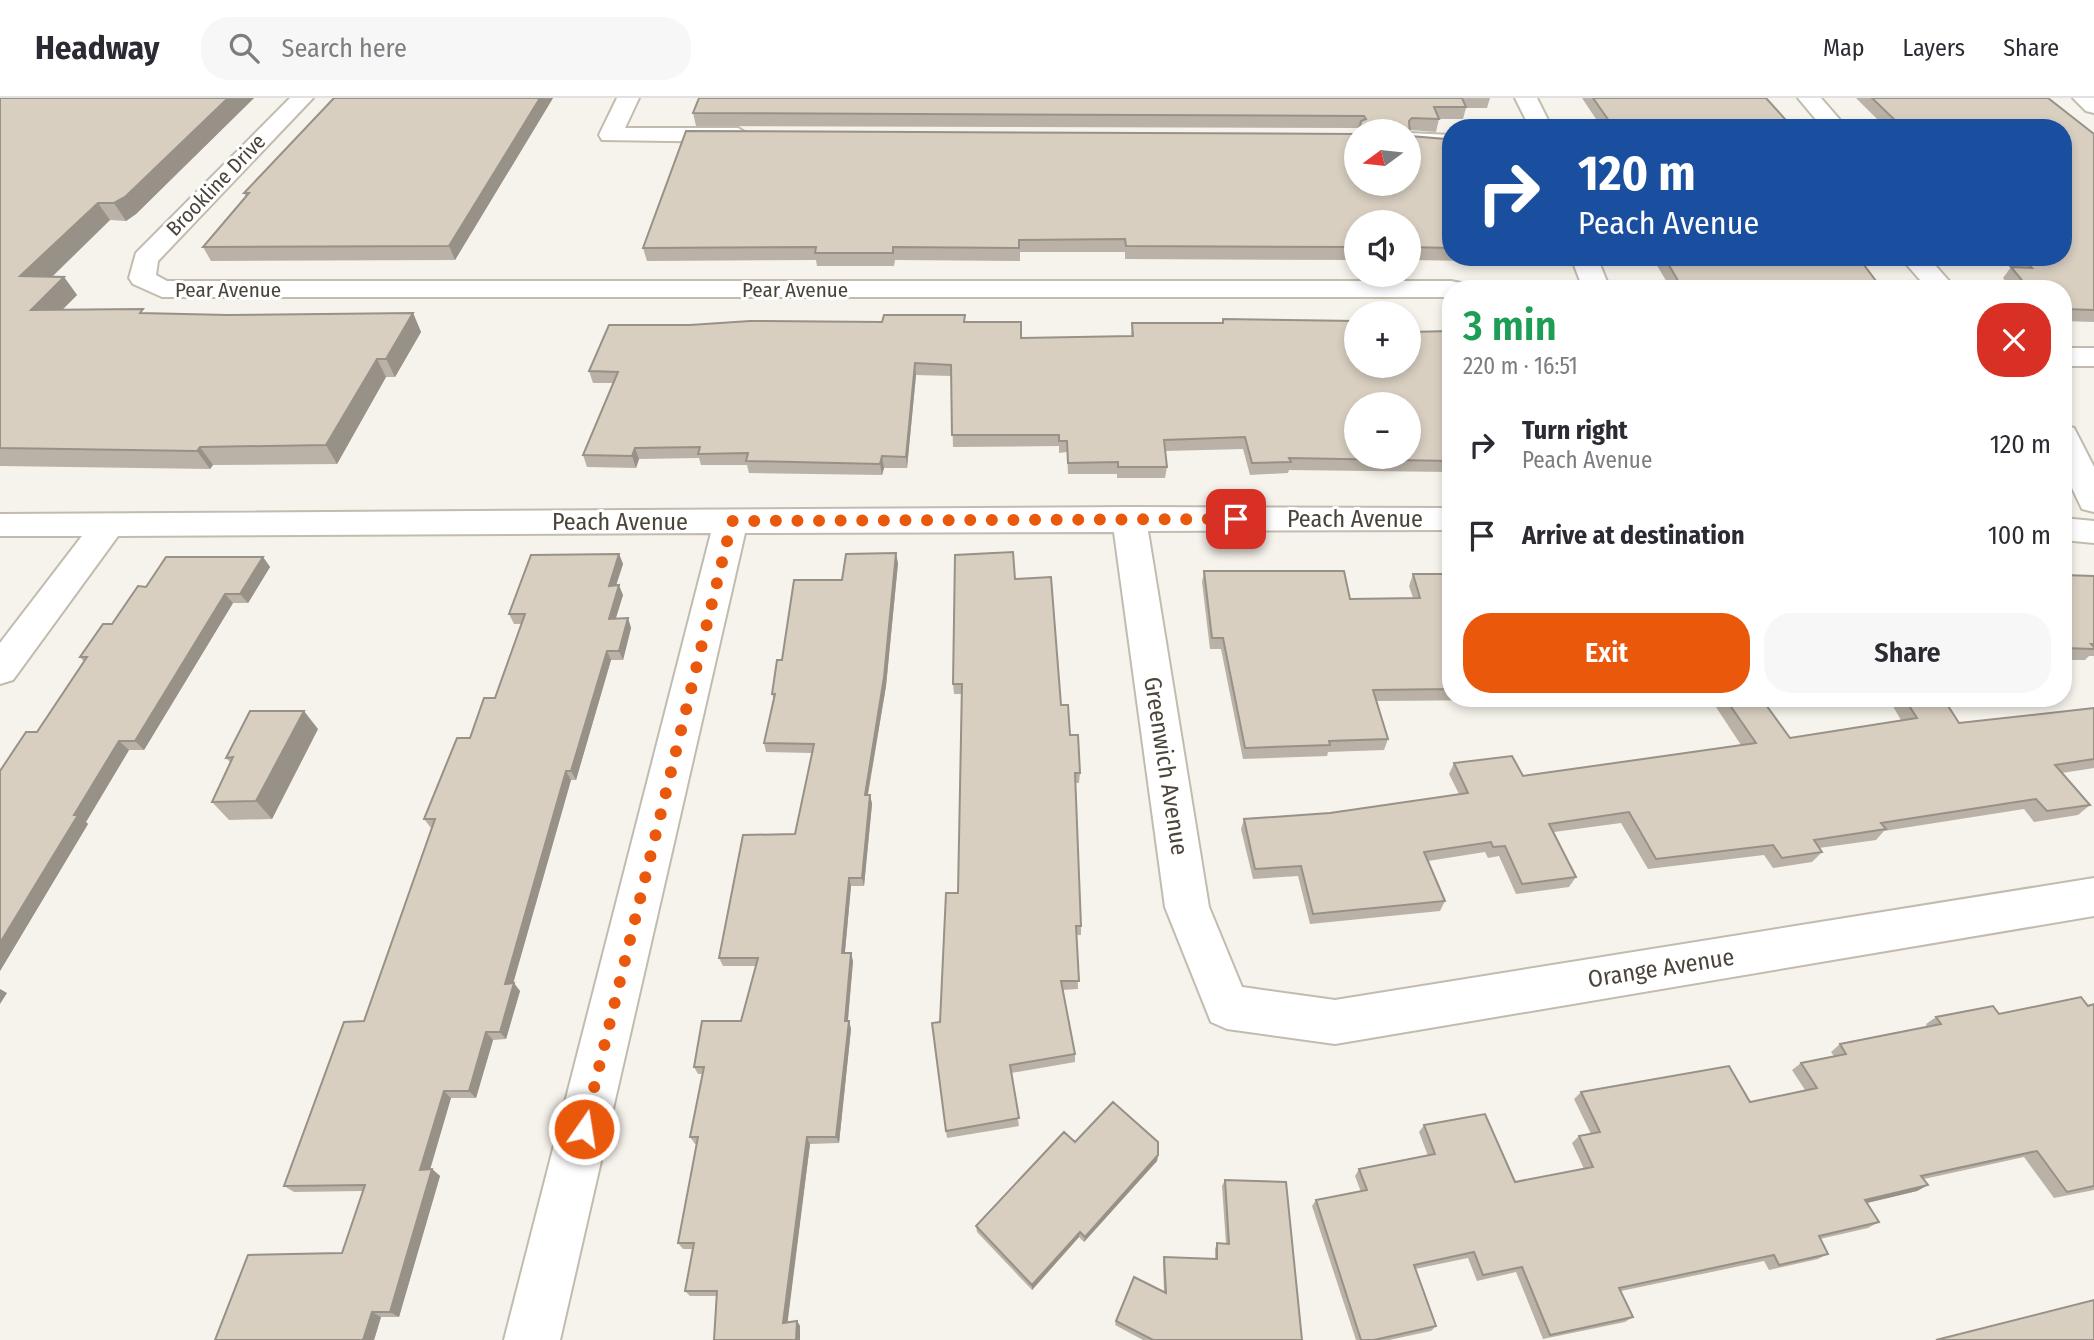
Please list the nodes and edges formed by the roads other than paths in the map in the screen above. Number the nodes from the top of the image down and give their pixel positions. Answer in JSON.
{"nodes":[{"id":1,"x":302,"y":98,"type":"edge"},
{"id":2,"x":628,"y":98,"type":"edge"},
{"id":3,"x":1525,"y":98,"type":"edge"},
{"id":4,"x":1809,"y":98,"type":"edge"},
{"id":5,"x":2084,"y":98,"type":"edge"},
{"id":6,"x":2094,"y":106,"type":"edge"},
{"id":7,"x":1536,"y":119,"type":"edge"},
{"id":8,"x":1828,"y":119,"type":"edge"},
{"id":9,"x":762,"y":135,"type":"edge"},
{"id":10,"x":1421,"y":141,"type":"edge"},
{"id":11,"x":1442,"y":142,"type":"edge"},
{"id":12,"x":1921,"y":266,"type":"edge"},
{"id":13,"x":142,"y":278,"type":"joint"},
{"id":14,"x":1935,"y":280,"type":"edge"},
{"id":15,"x":1442,"y":289,"type":"edge"},
{"id":16,"x":2072,"y":357,"type":"edge"},
{"id":17,"x":2094,"y":357,"type":"edge"},
{"id":18,"x":2072,"y":454,"type":"edge"},
{"id":19,"x":2094,"y":501,"type":"edge"},
{"id":20,"x":1129,"y":519,"type":"junction"},
{"id":21,"x":1442,"y":519,"type":"edge"},
{"id":22,"x":732,"y":521,"type":"junction"},
{"id":23,"x":0,"y":525,"type":"edge"},
{"id":24,"x":108,"y":525,"type":"junction"},
{"id":25,"x":2072,"y":529,"type":"edge"},
{"id":26,"x":2094,"y":532,"type":"edge"},
{"id":27,"x":0,"y":670,"type":"edge"},
{"id":28,"x":2094,"y":897,"type":"edge"},
{"id":29,"x":1227,"y":1007,"type":"joint"},
{"id":30,"x":532,"y":1340,"type":"edge"}],
"edges":[{"from":1,"to":13,"type":"street","name":"Brookline Drive"},
{"from":2,"to":9,"type":"street"},
{"from":3,"to":7,"type":"street"},
{"from":4,"to":8,"type":"street"},
{"from":5,"to":6,"type":"street"},
{"from":10,"to":11,"type":"street"},
{"from":12,"to":14,"type":"street"},
{"from":13,"to":15,"type":"street","name":"Pear Avenue"},
{"from":16,"to":17,"type":"street"},
{"from":18,"to":19,"type":"street"},
{"from":20,"to":21,"type":"street","name":"Peach Avenue"},
{"from":20,"to":22,"type":"street","name":"Peach Avenue"},
{"from":20,"to":29,"type":"street","name":"Greenwich Avenue"},
{"from":22,"to":24,"type":"street","name":"Peach Avenue"},
{"from":22,"to":30,"type":"street"},
{"from":23,"to":24,"type":"street","name":"Peach Avenue"},
{"from":24,"to":27,"type":"street"},
{"from":25,"to":26,"type":"street"},
{"from":28,"to":29,"type":"street","name":"Orange Avenue"}]}
